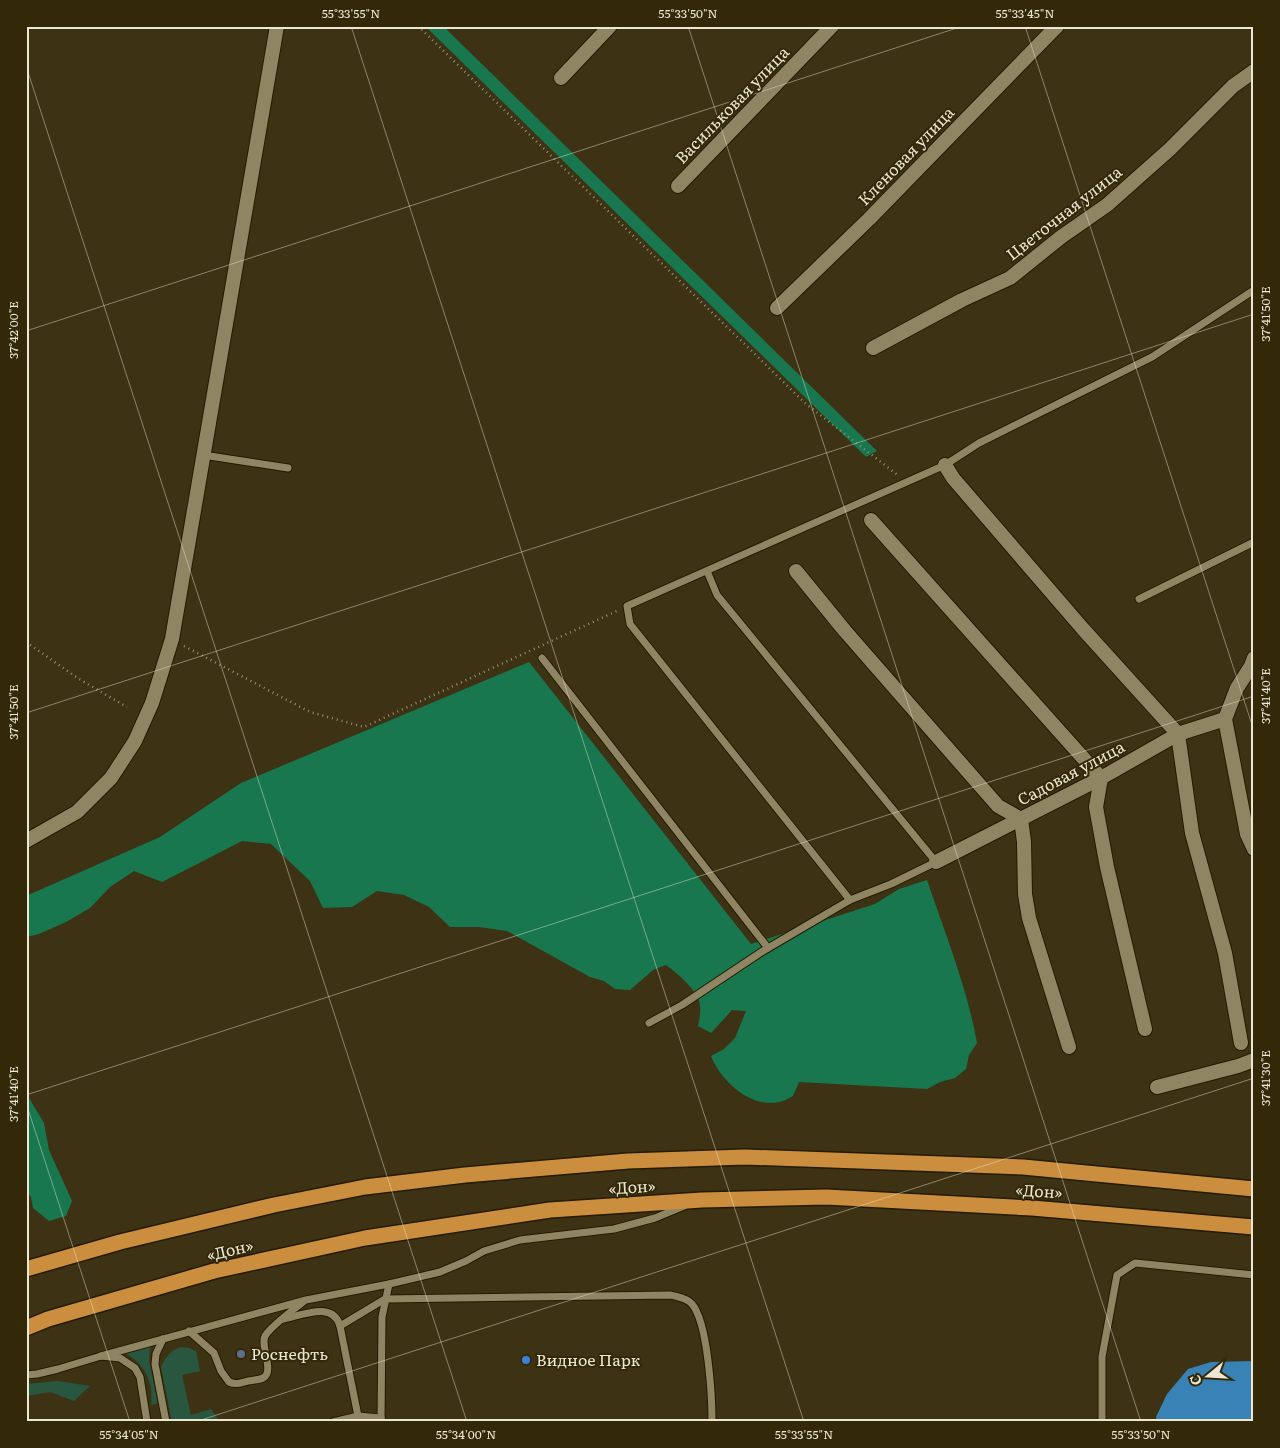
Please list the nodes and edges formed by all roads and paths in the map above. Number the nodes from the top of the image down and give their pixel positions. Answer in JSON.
{"nodes":[{"id":1,"x":277,"y":26,"type":"edge"},
{"id":2,"x":418,"y":26,"type":"edge"},
{"id":3,"x":610,"y":26,"type":"edge"},
{"id":4,"x":832,"y":26,"type":"edge"},
{"id":5,"x":1057,"y":26,"type":"edge"},
{"id":6,"x":1254,"y":71,"type":"edge"},
{"id":7,"x":561,"y":78,"type":"dead end"},
{"id":8,"x":678,"y":186,"type":"dead end"},
{"id":9,"x":1254,"y":290,"type":"edge"},
{"id":10,"x":777,"y":308,"type":"dead end"},
{"id":11,"x":873,"y":348,"type":"dead end"},
{"id":12,"x":203,"y":455,"type":"junction"},
{"id":13,"x":945,"y":465,"type":"junction"},
{"id":14,"x":288,"y":468,"type":"dead end"},
{"id":15,"x":906,"y":482,"type":"junction"},
{"id":16,"x":871,"y":520,"type":"dead end"},
{"id":17,"x":1254,"y":542,"type":"edge"},
{"id":18,"x":707,"y":570,"type":"junction"},
{"id":19,"x":796,"y":571,"type":"dead end"},
{"id":20,"x":1139,"y":599,"type":"dead end"},
{"id":21,"x":627,"y":606,"type":"junction"},
{"id":22,"x":172,"y":639,"type":"junction"},
{"id":23,"x":26,"y":642,"type":"edge"},
{"id":24,"x":542,"y":658,"type":"dead end"},
{"id":25,"x":1254,"y":658,"type":"edge"},
{"id":26,"x":127,"y":707,"type":"dead end"},
{"id":27,"x":1224,"y":719,"type":"junction"},
{"id":28,"x":1178,"y":734,"type":"junction"},
{"id":29,"x":1101,"y":778,"type":"junction"},
{"id":30,"x":1020,"y":819,"type":"junction"},
{"id":31,"x":26,"y":841,"type":"edge"},
{"id":32,"x":1254,"y":848,"type":"edge"},
{"id":33,"x":936,"y":862,"type":"junction"},
{"id":34,"x":850,"y":900,"type":"junction"},
{"id":35,"x":768,"y":948,"type":"junction"},
{"id":36,"x":649,"y":1023,"type":"dead end"},
{"id":37,"x":1145,"y":1029,"type":"dead end"},
{"id":38,"x":1241,"y":1043,"type":"dead end"},
{"id":39,"x":1069,"y":1046,"type":"dead end"},
{"id":40,"x":1254,"y":1060,"type":"edge"},
{"id":41,"x":1157,"y":1087,"type":"dead end"},
{"id":42,"x":1254,"y":1189,"type":"edge"},
{"id":43,"x":702,"y":1200,"type":"junction"},
{"id":44,"x":1254,"y":1227,"type":"edge"},
{"id":45,"x":26,"y":1269,"type":"edge"},
{"id":46,"x":1254,"y":1275,"type":"edge"},
{"id":47,"x":389,"y":1284,"type":"junction"},
{"id":48,"x":386,"y":1299,"type":"junction"},
{"id":49,"x":306,"y":1300,"type":"junction"},
{"id":50,"x":281,"y":1320,"type":"junction"},
{"id":51,"x":340,"y":1326,"type":"junction"},
{"id":52,"x":26,"y":1328,"type":"edge"},
{"id":53,"x":189,"y":1331,"type":"junction"},
{"id":54,"x":163,"y":1339,"type":"junction"},
{"id":55,"x":101,"y":1356,"type":"junction"},
{"id":56,"x":26,"y":1375,"type":"edge"},
{"id":57,"x":358,"y":1416,"type":"junction"},
{"id":58,"x":381,"y":1420,"type":"edge"},
{"id":59,"x":147,"y":1422,"type":"edge"},
{"id":60,"x":166,"y":1422,"type":"edge"},
{"id":61,"x":332,"y":1422,"type":"edge"},
{"id":62,"x":712,"y":1422,"type":"edge"},
{"id":63,"x":1102,"y":1422,"type":"edge"}],
"edges":[{"from":1,"to":12,"type":"street"},
{"from":2,"to":15,"type":"path"},
{"from":3,"to":7,"type":"street"},
{"from":4,"to":8,"type":"street","name":"Васильковая улица"},
{"from":5,"to":10,"type":"street","name":"Кленовая улица"},
{"from":6,"to":11,"type":"street","name":"Цветочная улица"},
{"from":9,"to":13,"type":"lane"},
{"from":12,"to":14,"type":"lane"},
{"from":12,"to":22,"type":"street"},
{"from":13,"to":15,"type":"lane"},
{"from":13,"to":28,"type":"street"},
{"from":15,"to":18,"type":"lane"},
{"from":16,"to":29,"type":"street"},
{"from":17,"to":20,"type":"lane"},
{"from":18,"to":21,"type":"lane"},
{"from":18,"to":33,"type":"lane"},
{"from":19,"to":30,"type":"street"},
{"from":21,"to":22,"type":"path"},
{"from":21,"to":34,"type":"lane"},
{"from":22,"to":31,"type":"street"},
{"from":23,"to":26,"type":"path"},
{"from":24,"to":35,"type":"lane"},
{"from":25,"to":27,"type":"street"},
{"from":27,"to":28,"type":"street","name":"Садовая улица"},
{"from":27,"to":32,"type":"street"},
{"from":28,"to":29,"type":"street","name":"Садовая улица"},
{"from":28,"to":38,"type":"street"},
{"from":29,"to":30,"type":"street","name":"Садовая улица"},
{"from":29,"to":37,"type":"street"},
{"from":30,"to":33,"type":"street","name":"Садовая улица"},
{"from":30,"to":39,"type":"street"},
{"from":33,"to":34,"type":"lane"},
{"from":34,"to":35,"type":"lane"},
{"from":35,"to":36,"type":"lane"},
{"from":40,"to":41,"type":"street"},
{"from":42,"to":45,"type":"highway","name":"«Дон»"},
{"from":43,"to":44,"type":"highway","name":"«Дон»"},
{"from":43,"to":47,"type":"lane"},
{"from":43,"to":52,"type":"highway","name":"«Дон»"},
{"from":46,"to":63,"type":"lane"},
{"from":47,"to":48,"type":"lane"},
{"from":47,"to":49,"type":"lane"},
{"from":48,"to":51,"type":"lane"},
{"from":48,"to":58,"type":"lane"},
{"from":48,"to":62,"type":"lane"},
{"from":49,"to":50,"type":"lane"},
{"from":49,"to":53,"type":"lane"},
{"from":50,"to":51,"type":"lane"},
{"from":50,"to":53,"type":"lane"},
{"from":51,"to":57,"type":"lane"},
{"from":53,"to":54,"type":"lane"},
{"from":54,"to":55,"type":"lane"},
{"from":54,"to":60,"type":"lane"},
{"from":55,"to":56,"type":"lane"},
{"from":55,"to":59,"type":"lane"},
{"from":57,"to":58,"type":"lane"},
{"from":57,"to":61,"type":"lane"}]}
